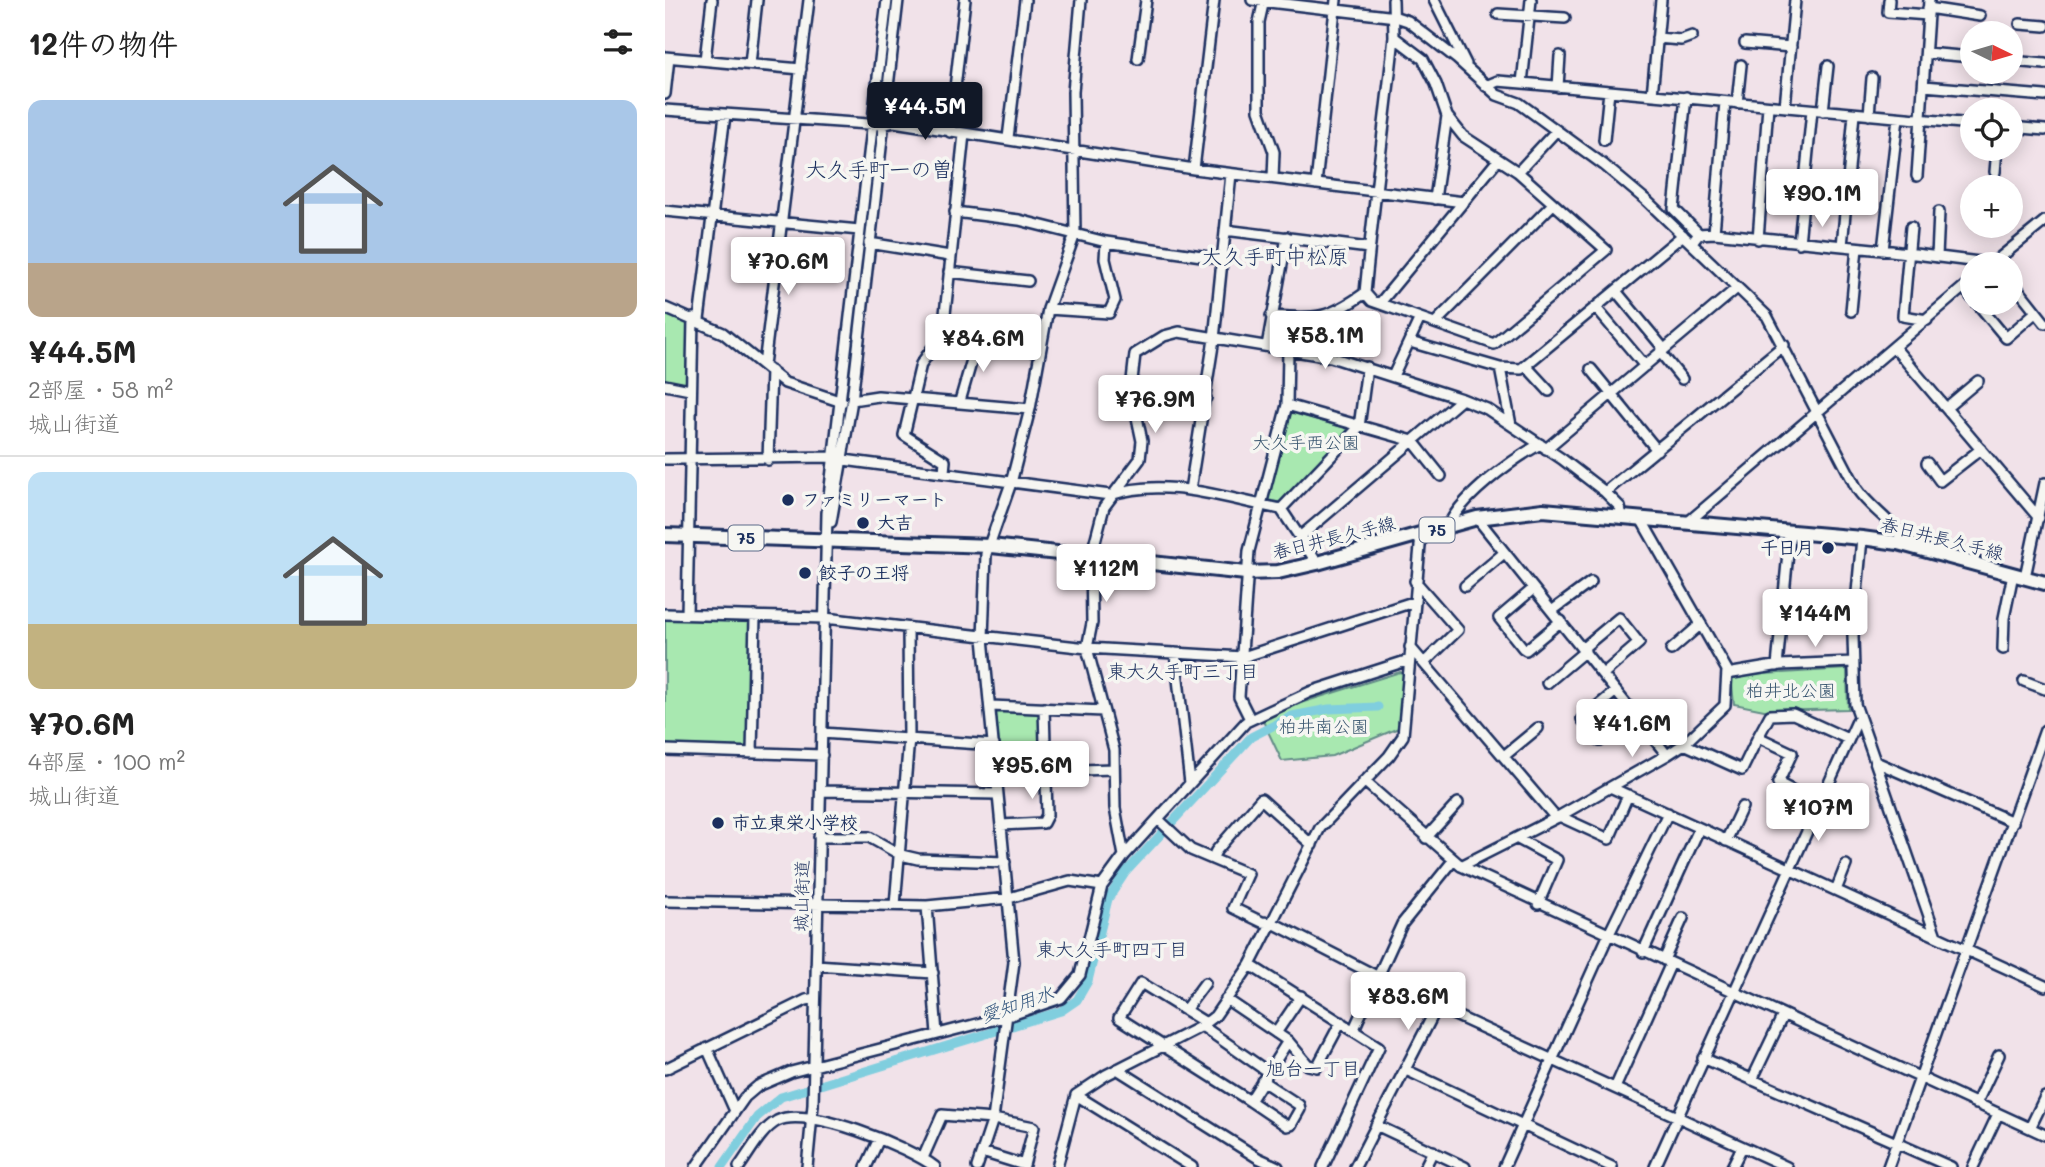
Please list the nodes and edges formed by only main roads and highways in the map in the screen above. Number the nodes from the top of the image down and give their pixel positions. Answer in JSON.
{"nodes":[{"id":1,"x":665,"y":535,"type":"edge"},
{"id":2,"x":2045,"y":583,"type":"edge"}],
"edges":[{"from":1,"to":2,"type":"main road","name":"春日井長久手線","number":"75"}]}
